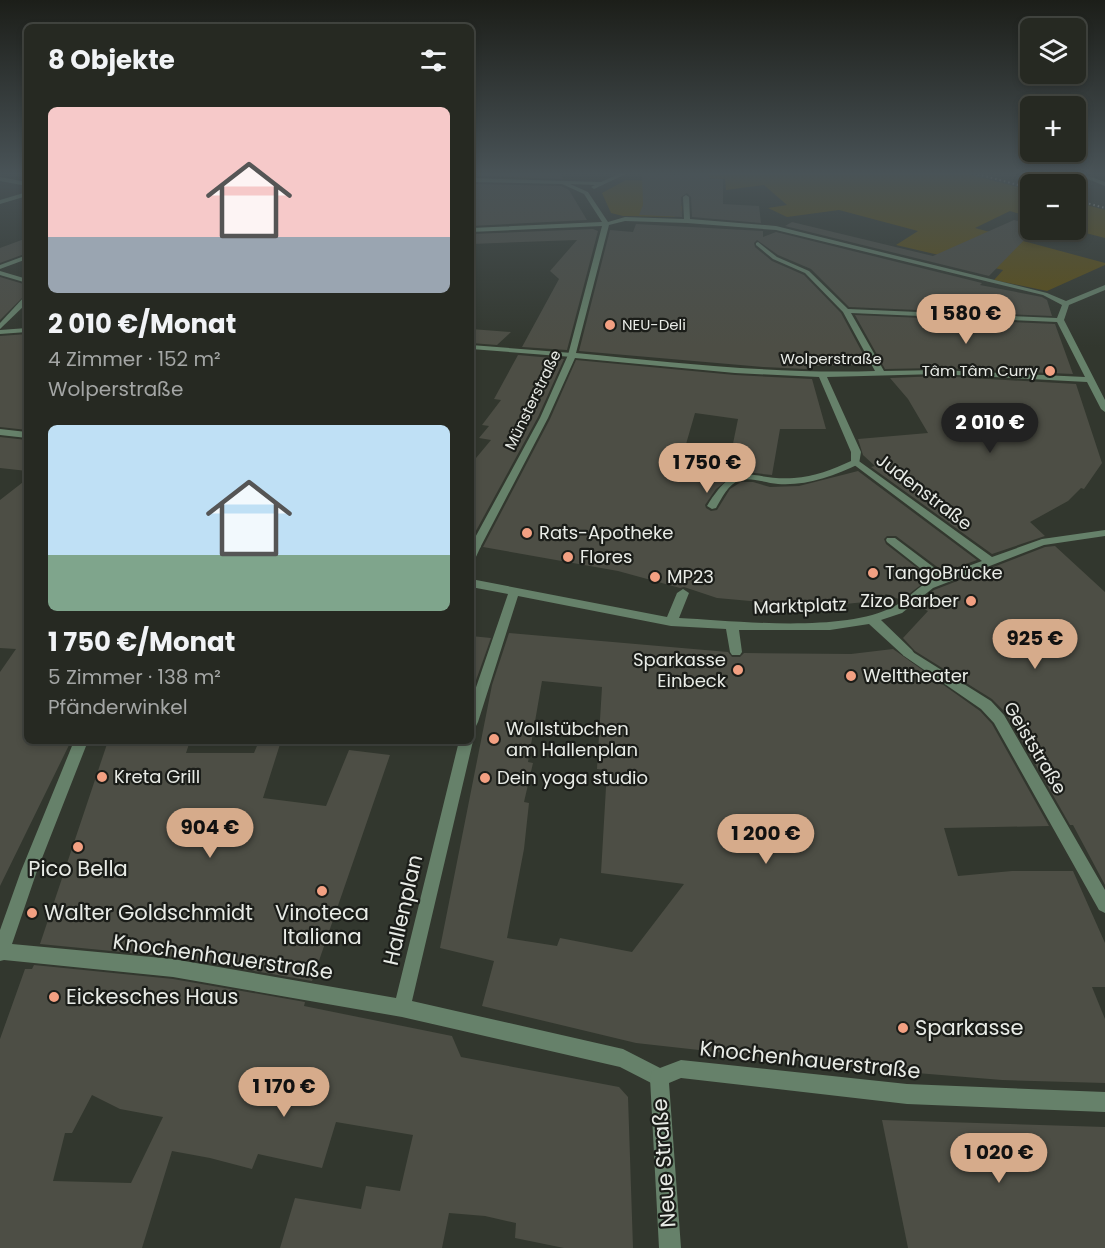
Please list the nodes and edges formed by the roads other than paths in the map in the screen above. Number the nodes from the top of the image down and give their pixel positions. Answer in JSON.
{"nodes":[{"id":1,"x":605,"y":230,"type":"edge"},
{"id":2,"x":785,"y":230,"type":"edge"},
{"id":3,"x":758,"y":244,"type":"dead end"},
{"id":4,"x":24,"y":258,"type":"edge"},
{"id":5,"x":0,"y":267,"type":"edge"},
{"id":6,"x":0,"y":273,"type":"edge"},
{"id":7,"x":24,"y":279,"type":"edge"},
{"id":8,"x":1103,"y":288,"type":"edge"},
{"id":9,"x":24,"y":302,"type":"edge"},
{"id":10,"x":1066,"y":304,"type":"junction"},
{"id":11,"x":846,"y":311,"type":"junction"},
{"id":12,"x":1060,"y":321,"type":"junction"},
{"id":13,"x":0,"y":330,"type":"edge"},
{"id":14,"x":24,"y":330,"type":"edge"},
{"id":15,"x":474,"y":347,"type":"edge"},
{"id":16,"x":572,"y":355,"type":"junction"},
{"id":17,"x":880,"y":372,"type":"junction"},
{"id":18,"x":822,"y":375,"type":"junction"},
{"id":19,"x":1091,"y":380,"type":"junction"},
{"id":20,"x":1105,"y":409,"type":"edge"},
{"id":21,"x":0,"y":432,"type":"edge"},
{"id":22,"x":24,"y":435,"type":"edge"},
{"id":23,"x":856,"y":462,"type":"junction"},
{"id":24,"x":712,"y":506,"type":"dead end"},
{"id":25,"x":1105,"y":533,"type":"edge"},
{"id":26,"x":891,"y":540,"type":"dead end"},
{"id":27,"x":474,"y":549,"type":"edge"},
{"id":28,"x":990,"y":561,"type":"junction"},
{"id":29,"x":942,"y":579,"type":"junction"},
{"id":30,"x":474,"y":584,"type":"edge"},
{"id":31,"x":514,"y":592,"type":"junction"},
{"id":32,"x":683,"y":593,"type":"dead end"},
{"id":33,"x":872,"y":619,"type":"junction"},
{"id":34,"x":671,"y":621,"type":"junction"},
{"id":35,"x":732,"y":626,"type":"junction"},
{"id":36,"x":736,"y":652,"type":"dead end"},
{"id":37,"x":474,"y":713,"type":"edge"},
{"id":38,"x":80,"y":744,"type":"edge"},
{"id":39,"x":465,"y":744,"type":"edge"},
{"id":40,"x":1105,"y":904,"type":"edge"},
{"id":41,"x":0,"y":952,"type":"edge"},
{"id":42,"x":402,"y":1008,"type":"junction"},
{"id":43,"x":659,"y":1078,"type":"junction"},
{"id":44,"x":1105,"y":1102,"type":"edge"},
{"id":45,"x":670,"y":1248,"type":"edge"}],
"edges":[{"from":1,"to":16,"type":"street","name":"Münsterstraße"},
{"from":2,"to":10,"type":"street"},
{"from":3,"to":11,"type":"street"},
{"from":4,"to":5,"type":"street"},
{"from":6,"to":7,"type":"street"},
{"from":8,"to":10,"type":"street"},
{"from":9,"to":13,"type":"street"},
{"from":10,"to":12,"type":"street"},
{"from":11,"to":12,"type":"street"},
{"from":11,"to":17,"type":"street"},
{"from":12,"to":19,"type":"street"},
{"from":13,"to":14,"type":"street"},
{"from":15,"to":16,"type":"street","name":"Wolperstraße"},
{"from":16,"to":18,"type":"street","name":"Wolperstraße"},
{"from":16,"to":27,"type":"street","name":"Münsterstraße"},
{"from":17,"to":18,"type":"street","name":"Wolperstraße"},
{"from":17,"to":19,"type":"street","name":"Wolperstraße"},
{"from":18,"to":23,"type":"street","name":"Judenstraße"},
{"from":19,"to":20,"type":"street"},
{"from":21,"to":22,"type":"street"},
{"from":23,"to":24,"type":"street"},
{"from":23,"to":28,"type":"street","name":"Judenstraße"},
{"from":25,"to":28,"type":"street","name":"Marktplatz"},
{"from":26,"to":29,"type":"street"},
{"from":28,"to":29,"type":"street","name":"Marktplatz"},
{"from":29,"to":33,"type":"street","name":"Marktplatz"},
{"from":30,"to":31,"type":"street","name":"Marktplatz"},
{"from":31,"to":34,"type":"street","name":"Marktplatz"},
{"from":31,"to":37,"type":"street"},
{"from":32,"to":34,"type":"street"},
{"from":33,"to":35,"type":"street","name":"Marktplatz"},
{"from":33,"to":40,"type":"street","name":"Geiststraße"},
{"from":34,"to":35,"type":"street","name":"Marktplatz"},
{"from":35,"to":36,"type":"street"},
{"from":38,"to":41,"type":"street"},
{"from":39,"to":42,"type":"street","name":"Hallenplan"},
{"from":41,"to":42,"type":"street","name":"Knochenhauerstraße"},
{"from":42,"to":43,"type":"street"},
{"from":43,"to":44,"type":"street","name":"Knochenhauerstraße"},
{"from":43,"to":45,"type":"street","name":"Neue Straße"}]}
